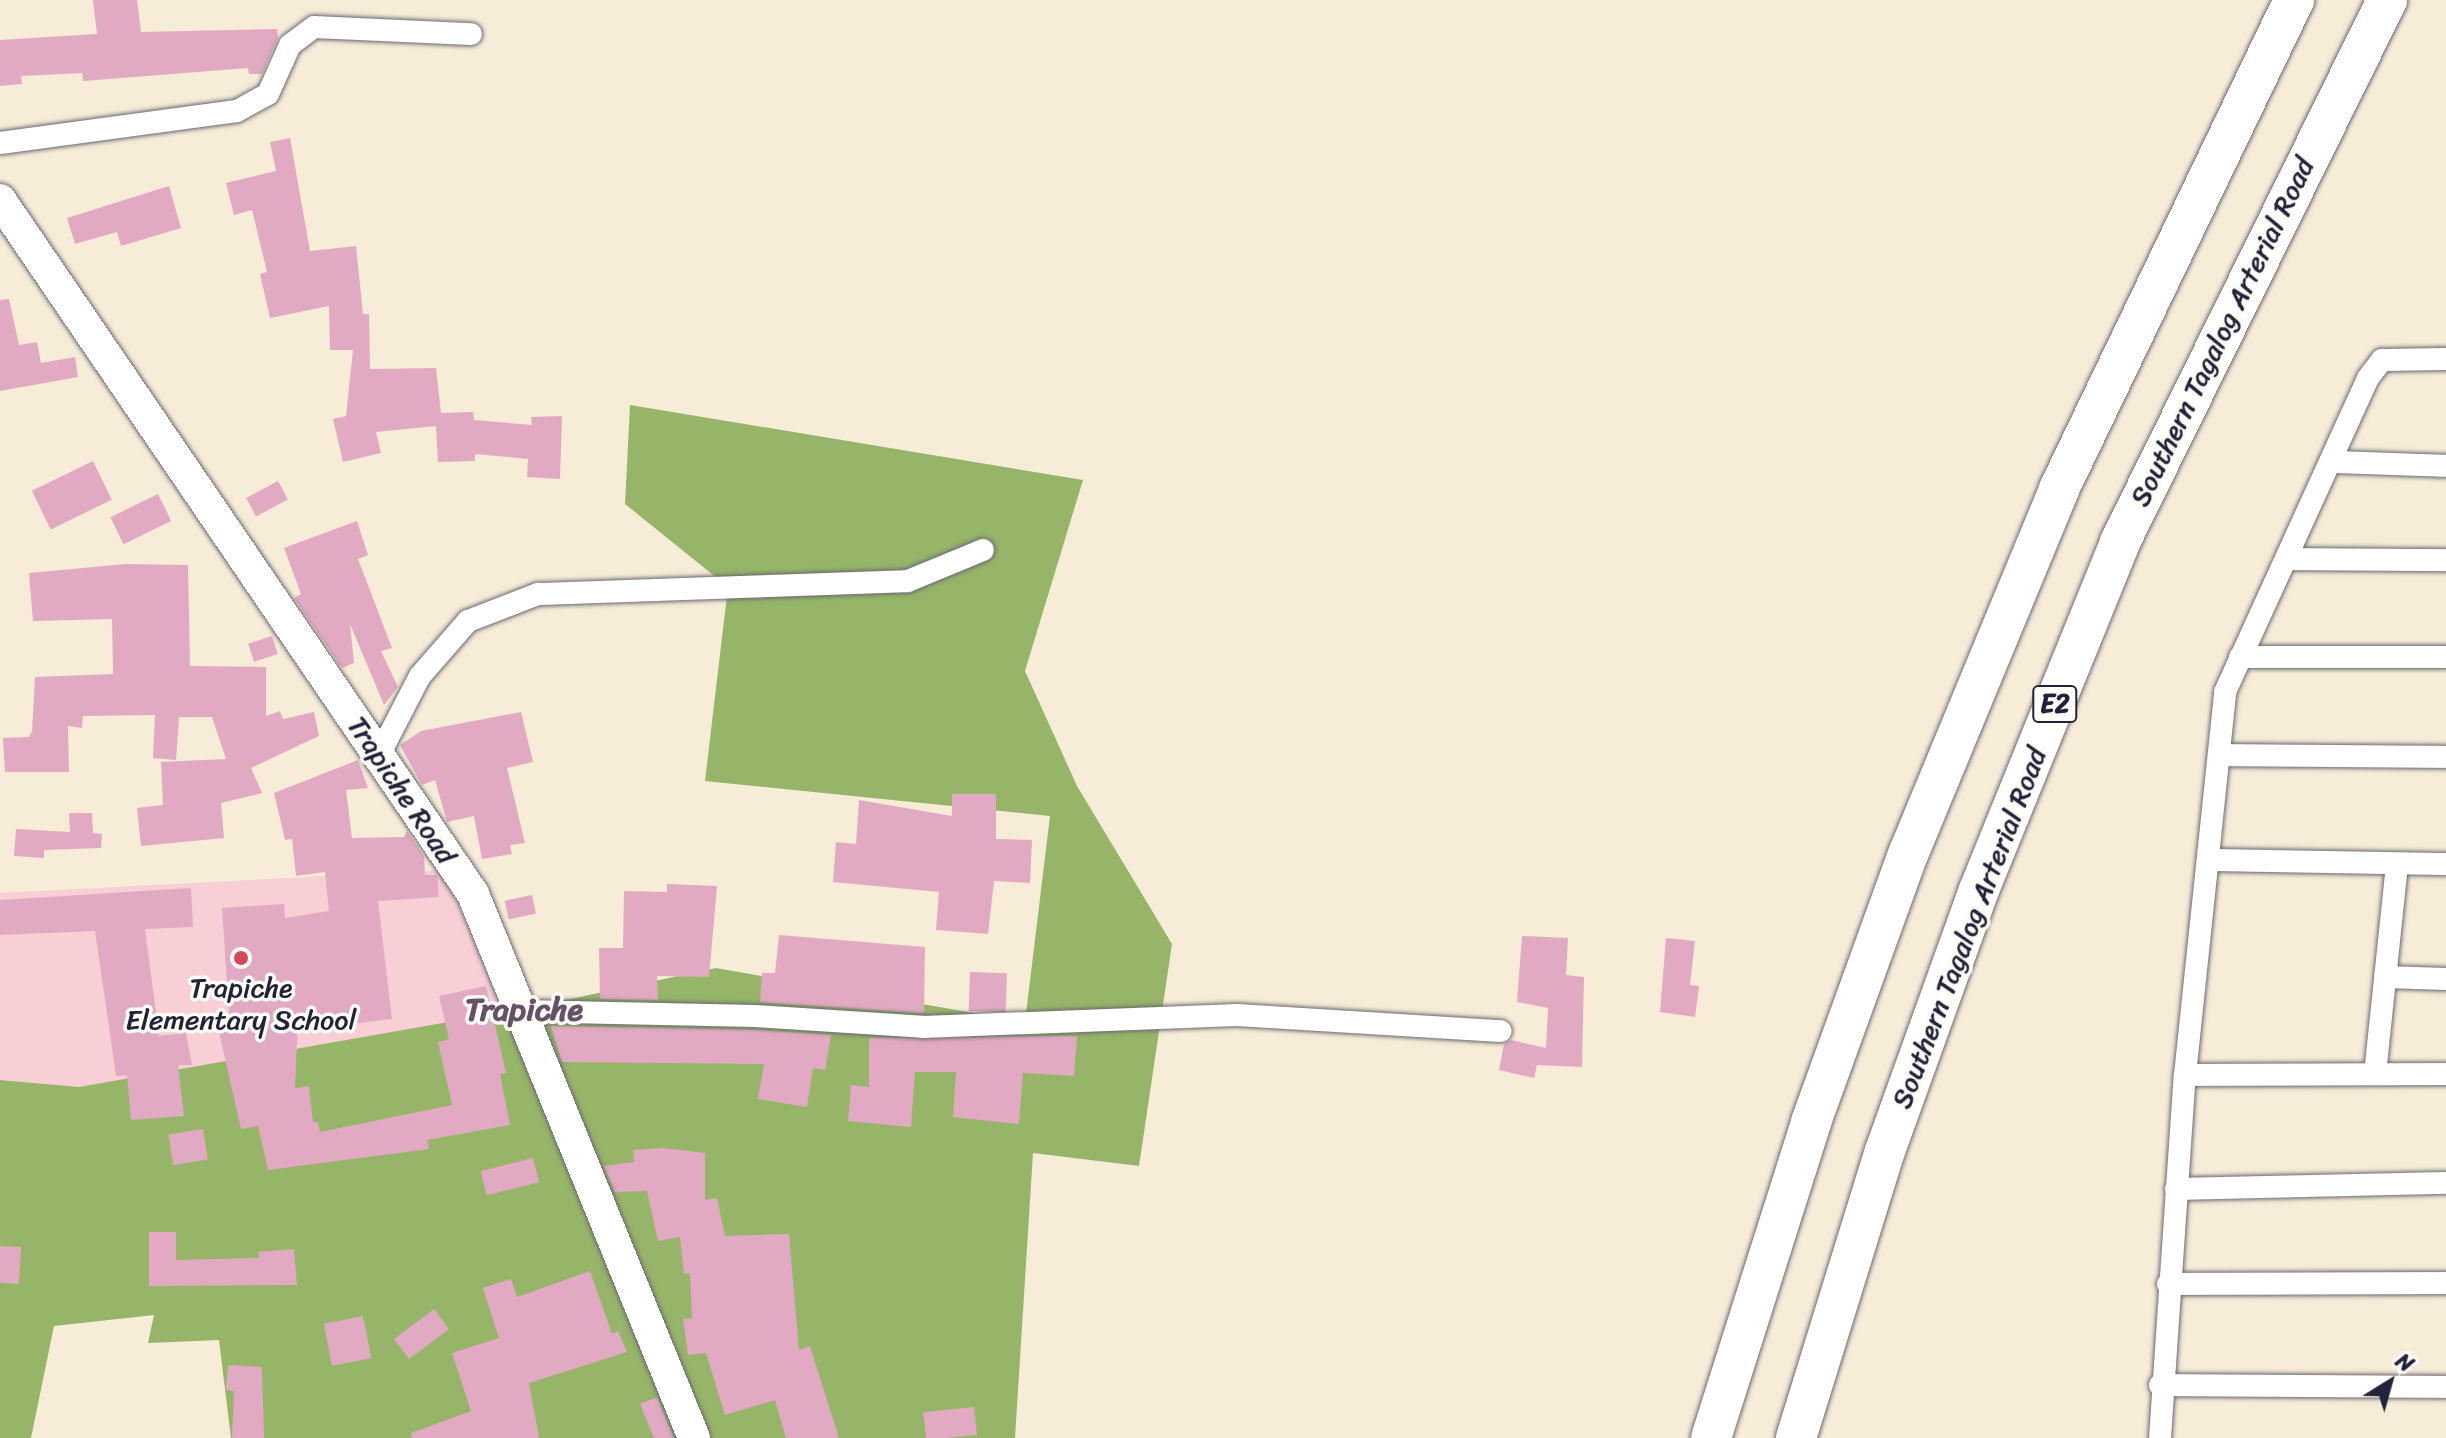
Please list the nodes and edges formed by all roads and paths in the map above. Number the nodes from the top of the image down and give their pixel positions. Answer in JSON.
{"nodes":[{"id":1,"x":2294,"y":0,"type":"edge"},
{"id":2,"x":2387,"y":0,"type":"edge"},
{"id":3,"x":471,"y":34,"type":"dead end"},
{"id":4,"x":0,"y":143,"type":"edge"},
{"id":5,"x":0,"y":200,"type":"edge"},
{"id":6,"x":2446,"y":359,"type":"edge"},
{"id":7,"x":2332,"y":462,"type":"junction"},
{"id":8,"x":2446,"y":466,"type":"edge"},
{"id":9,"x":983,"y":550,"type":"dead end"},
{"id":10,"x":2288,"y":559,"type":"junction"},
{"id":11,"x":2446,"y":560,"type":"edge"},
{"id":12,"x":2240,"y":657,"type":"junction"},
{"id":13,"x":2446,"y":657,"type":"edge"},
{"id":14,"x":379,"y":755,"type":"junction"},
{"id":15,"x":2221,"y":755,"type":"junction"},
{"id":16,"x":2446,"y":757,"type":"edge"},
{"id":17,"x":2209,"y":860,"type":"junction"},
{"id":18,"x":2397,"y":864,"type":"junction"},
{"id":19,"x":2446,"y":864,"type":"edge"},
{"id":20,"x":2385,"y":977,"type":"junction"},
{"id":21,"x":2446,"y":979,"type":"edge"},
{"id":22,"x":519,"y":1011,"type":"junction"},
{"id":23,"x":1501,"y":1031,"type":"dead end"},
{"id":24,"x":2375,"y":1074,"type":"junction"},
{"id":25,"x":2446,"y":1074,"type":"edge"},
{"id":26,"x":2185,"y":1075,"type":"junction"},
{"id":27,"x":2446,"y":1183,"type":"edge"},
{"id":28,"x":2176,"y":1189,"type":"junction"},
{"id":29,"x":2446,"y":1283,"type":"edge"},
{"id":30,"x":2168,"y":1284,"type":"junction"},
{"id":31,"x":2160,"y":1385,"type":"junction"},
{"id":32,"x":2446,"y":1387,"type":"edge"},
{"id":33,"x":694,"y":1438,"type":"edge"},
{"id":34,"x":1711,"y":1438,"type":"edge"},
{"id":35,"x":1796,"y":1438,"type":"edge"},
{"id":36,"x":2160,"y":1438,"type":"edge"}],
"edges":[{"from":1,"to":34,"type":"highway"},
{"from":2,"to":35,"type":"highway","name":"Southern Tagalog Arterial Road","number":"E2"},
{"from":3,"to":4,"type":"street"},
{"from":5,"to":14,"type":"street","name":"Trapiche Road"},
{"from":6,"to":7,"type":"street"},
{"from":7,"to":8,"type":"street"},
{"from":7,"to":10,"type":"street"},
{"from":9,"to":14,"type":"street"},
{"from":10,"to":11,"type":"street"},
{"from":10,"to":12,"type":"street"},
{"from":12,"to":13,"type":"street"},
{"from":12,"to":15,"type":"street"},
{"from":14,"to":22,"type":"street","name":"Trapiche Road"},
{"from":15,"to":16,"type":"street"},
{"from":15,"to":17,"type":"street"},
{"from":17,"to":18,"type":"street"},
{"from":17,"to":26,"type":"street"},
{"from":18,"to":19,"type":"street"},
{"from":18,"to":20,"type":"street"},
{"from":20,"to":21,"type":"street"},
{"from":20,"to":24,"type":"street"},
{"from":22,"to":23,"type":"street"},
{"from":22,"to":33,"type":"street","name":"Trapiche Road"},
{"from":24,"to":25,"type":"street"},
{"from":24,"to":26,"type":"street"},
{"from":26,"to":28,"type":"street"},
{"from":27,"to":28,"type":"street"},
{"from":28,"to":30,"type":"street"},
{"from":29,"to":30,"type":"street"},
{"from":30,"to":31,"type":"street"},
{"from":31,"to":32,"type":"street"},
{"from":31,"to":36,"type":"street"}]}
